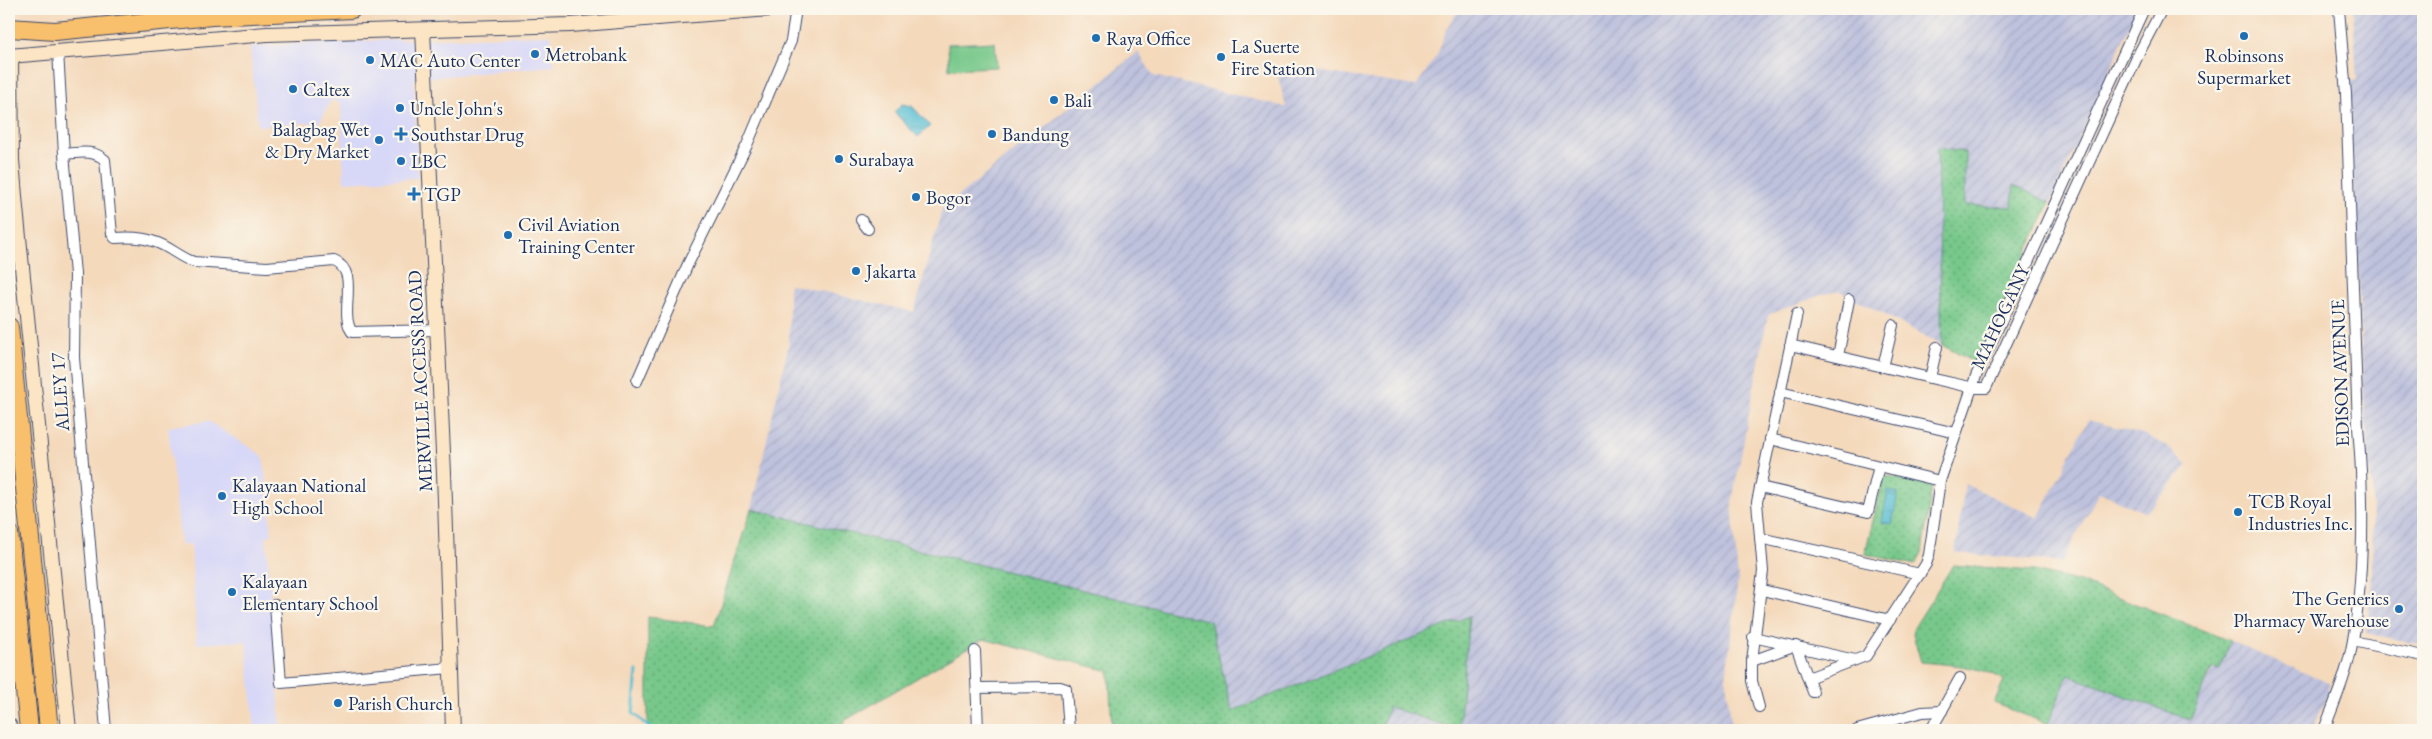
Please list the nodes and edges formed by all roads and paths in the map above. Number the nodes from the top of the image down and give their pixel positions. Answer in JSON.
{"nodes":[{"id":1,"x":352,"y":9,"type":"edge"},
{"id":2,"x":771,"y":9,"type":"edge"},
{"id":3,"x":796,"y":9,"type":"edge"},
{"id":4,"x":2144,"y":9,"type":"edge"},
{"id":5,"x":2162,"y":9,"type":"edge"},
{"id":6,"x":2339,"y":9,"type":"edge"},
{"id":7,"x":9,"y":28,"type":"edge"},
{"id":8,"x":423,"y":30,"type":"junction"},
{"id":9,"x":2130,"y":39,"type":"junction"},
{"id":10,"x":2142,"y":45,"type":"junction"},
{"id":11,"x":58,"y":51,"type":"junction"},
{"id":12,"x":10,"y":56,"type":"edge"},
{"id":13,"x":9,"y":141,"type":"edge"},
{"id":14,"x":64,"y":154,"type":"junction"},
{"id":15,"x":12,"y":160,"type":"junction"},
{"id":16,"x":861,"y":220,"type":"dead end"},
{"id":17,"x":868,"y":229,"type":"dead end"},
{"id":18,"x":1849,"y":300,"type":"dead end"},
{"id":19,"x":1797,"y":314,"type":"dead end"},
{"id":20,"x":1892,"y":325,"type":"dead end"},
{"id":21,"x":9,"y":327,"type":"edge"},
{"id":22,"x":436,"y":330,"type":"junction"},
{"id":23,"x":1991,"y":343,"type":"junction"},
{"id":24,"x":1790,"y":345,"type":"junction"},
{"id":25,"x":1937,"y":347,"type":"dead end"},
{"id":26,"x":2005,"y":350,"type":"junction"},
{"id":27,"x":1838,"y":356,"type":"junction"},
{"id":28,"x":1883,"y":367,"type":"junction"},
{"id":29,"x":1930,"y":378,"type":"junction"},
{"id":30,"x":637,"y":381,"type":"dead end"},
{"id":31,"x":1974,"y":388,"type":"junction"},
{"id":32,"x":1780,"y":392,"type":"junction"},
{"id":33,"x":1956,"y":433,"type":"junction"},
{"id":34,"x":1770,"y":439,"type":"junction"},
{"id":35,"x":1879,"y":466,"type":"junction"},
{"id":36,"x":1940,"y":480,"type":"junction"},
{"id":37,"x":1760,"y":487,"type":"junction"},
{"id":38,"x":9,"y":533,"type":"edge"},
{"id":39,"x":1760,"y":538,"type":"junction"},
{"id":40,"x":1920,"y":574,"type":"junction"},
{"id":41,"x":1762,"y":590,"type":"junction"},
{"id":42,"x":274,"y":605,"type":"dead end"},
{"id":43,"x":1890,"y":620,"type":"junction"},
{"id":44,"x":1754,"y":637,"type":"junction"},
{"id":45,"x":2353,"y":641,"type":"junction"},
{"id":46,"x":1795,"y":646,"type":"junction"},
{"id":47,"x":974,"y":652,"type":"dead end"},
{"id":48,"x":2423,"y":656,"type":"edge"},
{"id":49,"x":1856,"y":660,"type":"junction"},
{"id":50,"x":1752,"y":661,"type":"junction"},
{"id":51,"x":450,"y":668,"type":"junction"},
{"id":52,"x":1808,"y":678,"type":"junction"},
{"id":53,"x":1960,"y":678,"type":"dead end"},
{"id":54,"x":977,"y":688,"type":"junction"},
{"id":55,"x":1813,"y":692,"type":"dead end"},
{"id":56,"x":1759,"y":707,"type":"dead end"},
{"id":57,"x":1942,"y":711,"type":"junction"},
{"id":58,"x":9,"y":725,"type":"edge"},
{"id":59,"x":9,"y":730,"type":"edge"},
{"id":60,"x":29,"y":730,"type":"edge"},
{"id":61,"x":49,"y":730,"type":"edge"},
{"id":62,"x":70,"y":730,"type":"edge"},
{"id":63,"x":106,"y":730,"type":"edge"},
{"id":64,"x":453,"y":730,"type":"edge"},
{"id":65,"x":978,"y":730,"type":"edge"},
{"id":66,"x":1069,"y":730,"type":"edge"},
{"id":67,"x":1857,"y":730,"type":"edge"},
{"id":68,"x":1931,"y":730,"type":"edge"},
{"id":69,"x":2324,"y":730,"type":"edge"}],
"edges":[{"from":1,"to":7,"type":"highway"},
{"from":2,"to":8,"type":"main road"},
{"from":3,"to":30,"type":"street"},
{"from":4,"to":9,"type":"street","name":"MAHOGANY"},
{"from":5,"to":10,"type":"street","name":"MAHOGANY"},
{"from":6,"to":45,"type":"street","name":"EDISON AVENUE"},
{"from":8,"to":11,"type":"main road"},
{"from":8,"to":22,"type":"main road","name":"MERVILLE ACCESS ROAD"},
{"from":9,"to":10,"type":"street"},
{"from":9,"to":23,"type":"street","name":"MAHOGANY"},
{"from":10,"to":26,"type":"street","name":"MAHOGANY"},
{"from":11,"to":12,"type":"main road"},
{"from":11,"to":14,"type":"street","name":"ALLEY 17"},
{"from":12,"to":15,"type":"main road"},
{"from":13,"to":15,"type":"main road"},
{"from":14,"to":22,"type":"street"},
{"from":14,"to":63,"type":"street","name":"ALLEY 17"},
{"from":15,"to":62,"type":"main road"},
{"from":16,"to":17,"type":"street"},
{"from":18,"to":27,"type":"street"},
{"from":19,"to":24,"type":"street"},
{"from":20,"to":28,"type":"street"},
{"from":21,"to":61,"type":"highway"},
{"from":22,"to":51,"type":"main road","name":"MERVILLE ACCESS ROAD"},
{"from":23,"to":26,"type":"street"},
{"from":23,"to":31,"type":"street","name":"MAHOGANY"},
{"from":24,"to":27,"type":"street"},
{"from":24,"to":32,"type":"street"},
{"from":25,"to":29,"type":"street"},
{"from":26,"to":31,"type":"street","name":"MAHOGANY"},
{"from":27,"to":28,"type":"street"},
{"from":28,"to":29,"type":"street"},
{"from":29,"to":31,"type":"street"},
{"from":31,"to":33,"type":"street"},
{"from":32,"to":33,"type":"street"},
{"from":32,"to":34,"type":"street"},
{"from":33,"to":36,"type":"street"},
{"from":34,"to":35,"type":"street"},
{"from":34,"to":37,"type":"street"},
{"from":35,"to":36,"type":"street"},
{"from":35,"to":37,"type":"street"},
{"from":36,"to":40,"type":"street"},
{"from":37,"to":39,"type":"street"},
{"from":38,"to":60,"type":"highway"},
{"from":39,"to":40,"type":"street"},
{"from":39,"to":41,"type":"street"},
{"from":40,"to":43,"type":"street"},
{"from":41,"to":43,"type":"street"},
{"from":41,"to":44,"type":"street"},
{"from":42,"to":51,"type":"street"},
{"from":43,"to":49,"type":"street"},
{"from":44,"to":46,"type":"street"},
{"from":44,"to":50,"type":"street"},
{"from":45,"to":48,"type":"street"},
{"from":45,"to":69,"type":"street","name":"EDISON AVENUE"},
{"from":46,"to":49,"type":"street"},
{"from":46,"to":50,"type":"street"},
{"from":46,"to":52,"type":"street"},
{"from":47,"to":54,"type":"street"},
{"from":49,"to":52,"type":"street"},
{"from":50,"to":56,"type":"street"},
{"from":51,"to":64,"type":"main road","name":"MERVILLE ACCESS ROAD"},
{"from":52,"to":55,"type":"street"},
{"from":53,"to":57,"type":"street"},
{"from":54,"to":65,"type":"street"},
{"from":54,"to":66,"type":"street"},
{"from":57,"to":67,"type":"street"},
{"from":57,"to":68,"type":"street"},
{"from":58,"to":59,"type":"main road"}]}
